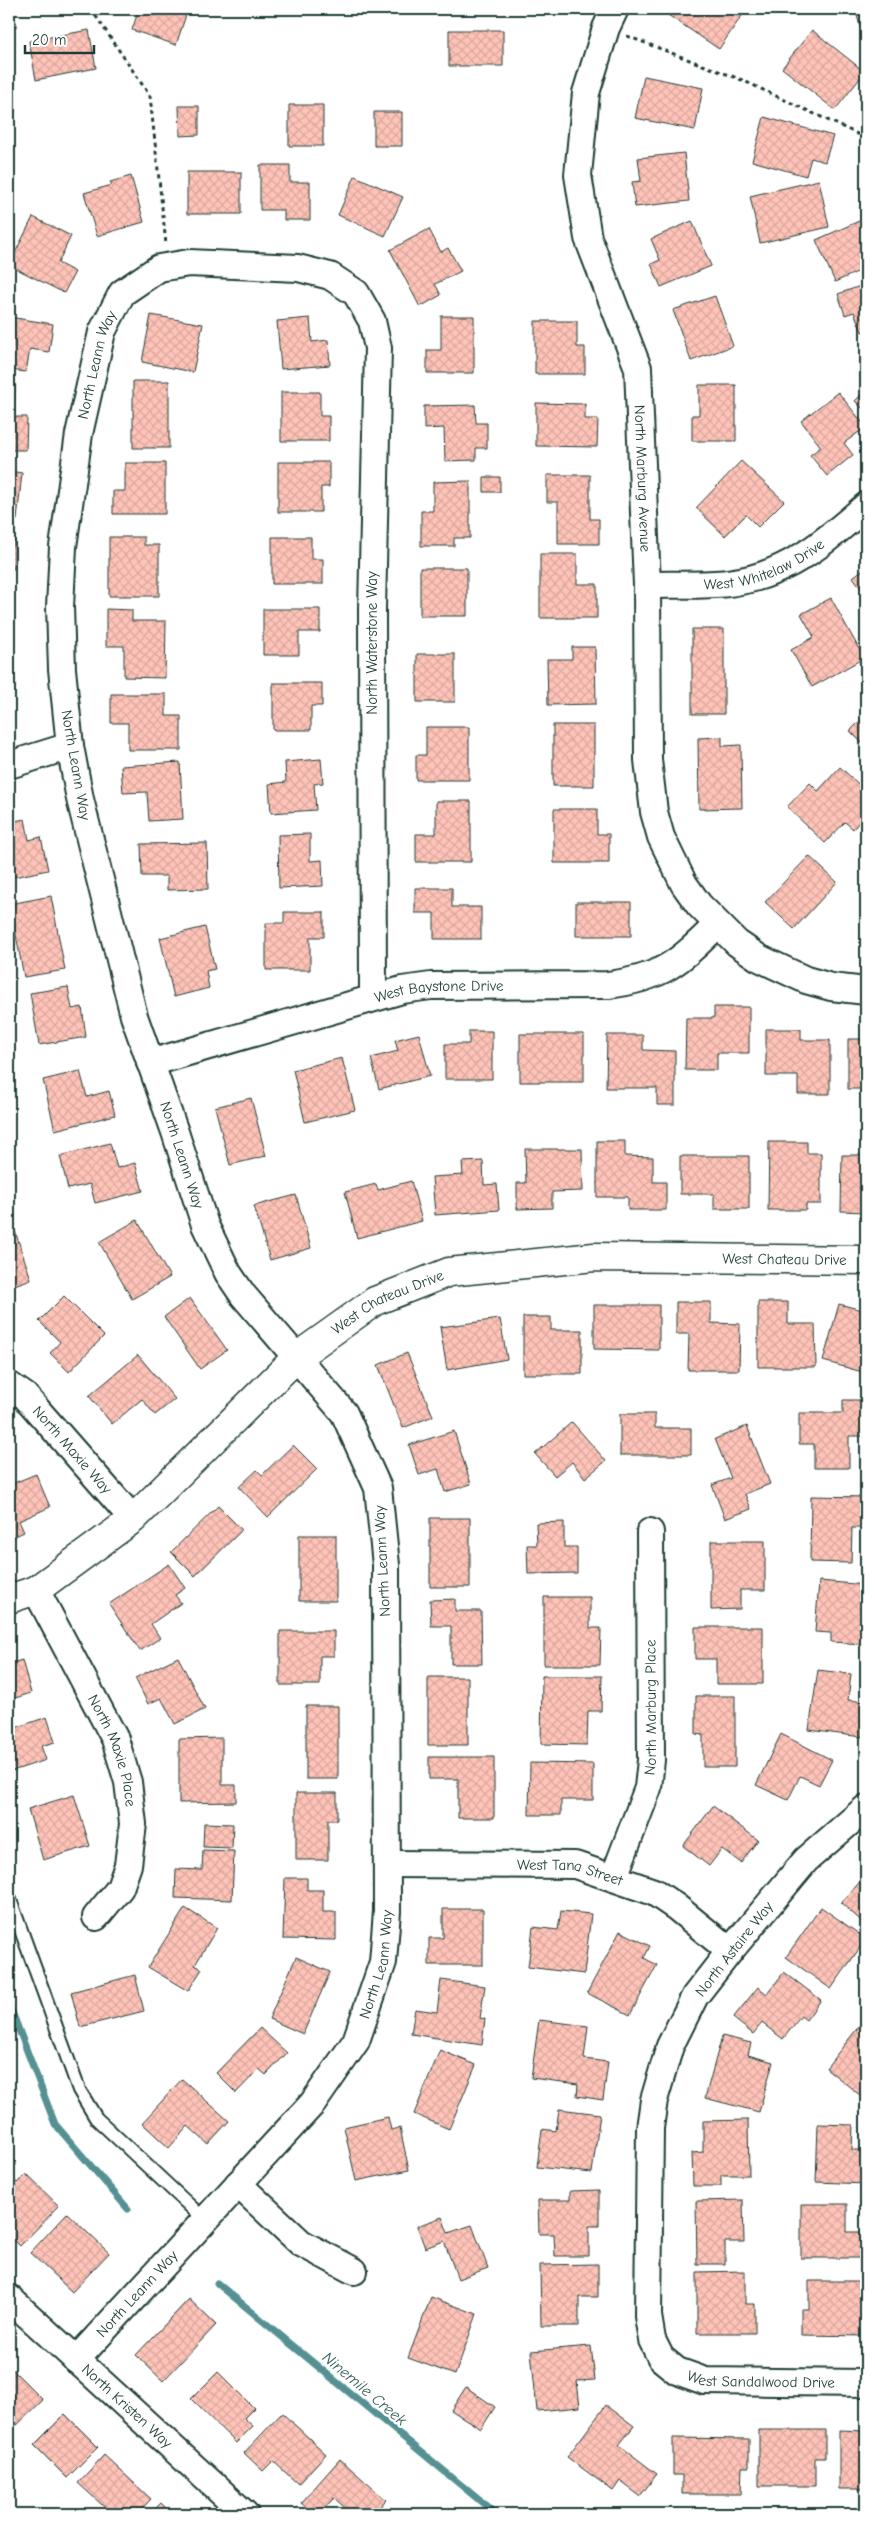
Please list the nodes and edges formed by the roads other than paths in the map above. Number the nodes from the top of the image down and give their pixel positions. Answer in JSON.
{"nodes":[{"id":1,"x":610,"y":18,"type":"edge"},
{"id":2,"x":356,"y":293,"type":"joint"},
{"id":3,"x":866,"y":506,"type":"edge"},
{"id":4,"x":647,"y":585,"type":"junction"},
{"id":5,"x":70,"y":746,"type":"junction"},
{"id":6,"x":9,"y":765,"type":"edge"},
{"id":7,"x":717,"y":925,"type":"junction"},
{"id":8,"x":866,"y":991,"type":"edge"},
{"id":9,"x":373,"y":998,"type":"junction"},
{"id":10,"x":150,"y":1063,"type":"junction"},
{"id":11,"x":866,"y":1260,"type":"edge"},
{"id":12,"x":298,"y":1356,"type":"junction"},
{"id":13,"x":9,"y":1385,"type":"edge"},
{"id":14,"x":133,"y":1519,"type":"junction"},
{"id":15,"x":650,"y":1532,"type":"dead end"},
{"id":16,"x":36,"y":1590,"type":"junction"},
{"id":17,"x":9,"y":1599,"type":"edge"},
{"id":18,"x":866,"y":1808,"type":"edge"},
{"id":19,"x":387,"y":1864,"type":"junction"},
{"id":20,"x":614,"y":1877,"type":"junction"},
{"id":21,"x":9,"y":1897,"type":"edge"},
{"id":22,"x":96,"y":1917,"type":"dead end"},
{"id":23,"x":730,"y":1951,"type":"junction"},
{"id":24,"x":238,"y":2184,"type":"junction"},
{"id":25,"x":205,"y":2220,"type":"junction"},
{"id":26,"x":354,"y":2271,"type":"dead end"},
{"id":27,"x":9,"y":2298,"type":"edge"},
{"id":28,"x":661,"y":2358,"type":"joint"},
{"id":29,"x":76,"y":2360,"type":"junction"},
{"id":30,"x":866,"y":2383,"type":"edge"},
{"id":31,"x":244,"y":2514,"type":"edge"}],
"edges":[{"from":1,"to":4,"type":"street","name":"North Marburg Avenue"},
{"from":2,"to":5,"type":"street","name":"North Leann Way"},
{"from":2,"to":9,"type":"street","name":"North Waterstone Way"},
{"from":3,"to":4,"type":"street","name":"West Whitelaw Drive"},
{"from":4,"to":7,"type":"street","name":"North Marburg Avenue"},
{"from":5,"to":6,"type":"street"},
{"from":5,"to":10,"type":"street","name":"North Leann Way"},
{"from":7,"to":8,"type":"street","name":"North Marburg Avenue"},
{"from":7,"to":9,"type":"street","name":"West Baystone Drive"},
{"from":9,"to":10,"type":"street","name":"West Baystone Drive"},
{"from":10,"to":12,"type":"street","name":"North Leann Way"},
{"from":11,"to":12,"type":"street","name":"West Chateau Drive"},
{"from":12,"to":14,"type":"street","name":"West Chateau Drive"},
{"from":12,"to":19,"type":"street","name":"North Leann Way"},
{"from":13,"to":14,"type":"street","name":"North Maxie Way"},
{"from":14,"to":16,"type":"street","name":"West Chateau Drive"},
{"from":15,"to":20,"type":"street","name":"North Marburg Place"},
{"from":16,"to":17,"type":"street","name":"West Chateau Drive"},
{"from":16,"to":22,"type":"street","name":"North Maxie Place"},
{"from":18,"to":23,"type":"street","name":"North Astaire Way"},
{"from":19,"to":20,"type":"street","name":"West Tana Street"},
{"from":19,"to":24,"type":"street","name":"North Leann Way"},
{"from":20,"to":23,"type":"street","name":"West Tana Street"},
{"from":21,"to":25,"type":"lane"},
{"from":23,"to":28,"type":"street","name":"North Astaire Way"},
{"from":24,"to":25,"type":"street","name":"North Leann Way"},
{"from":24,"to":26,"type":"street"},
{"from":25,"to":29,"type":"street","name":"North Leann Way"},
{"from":27,"to":29,"type":"street","name":"North Kristen Way"},
{"from":28,"to":30,"type":"street","name":"West Sandalwood Drive"},
{"from":29,"to":31,"type":"street","name":"North Kristen Way"}]}
